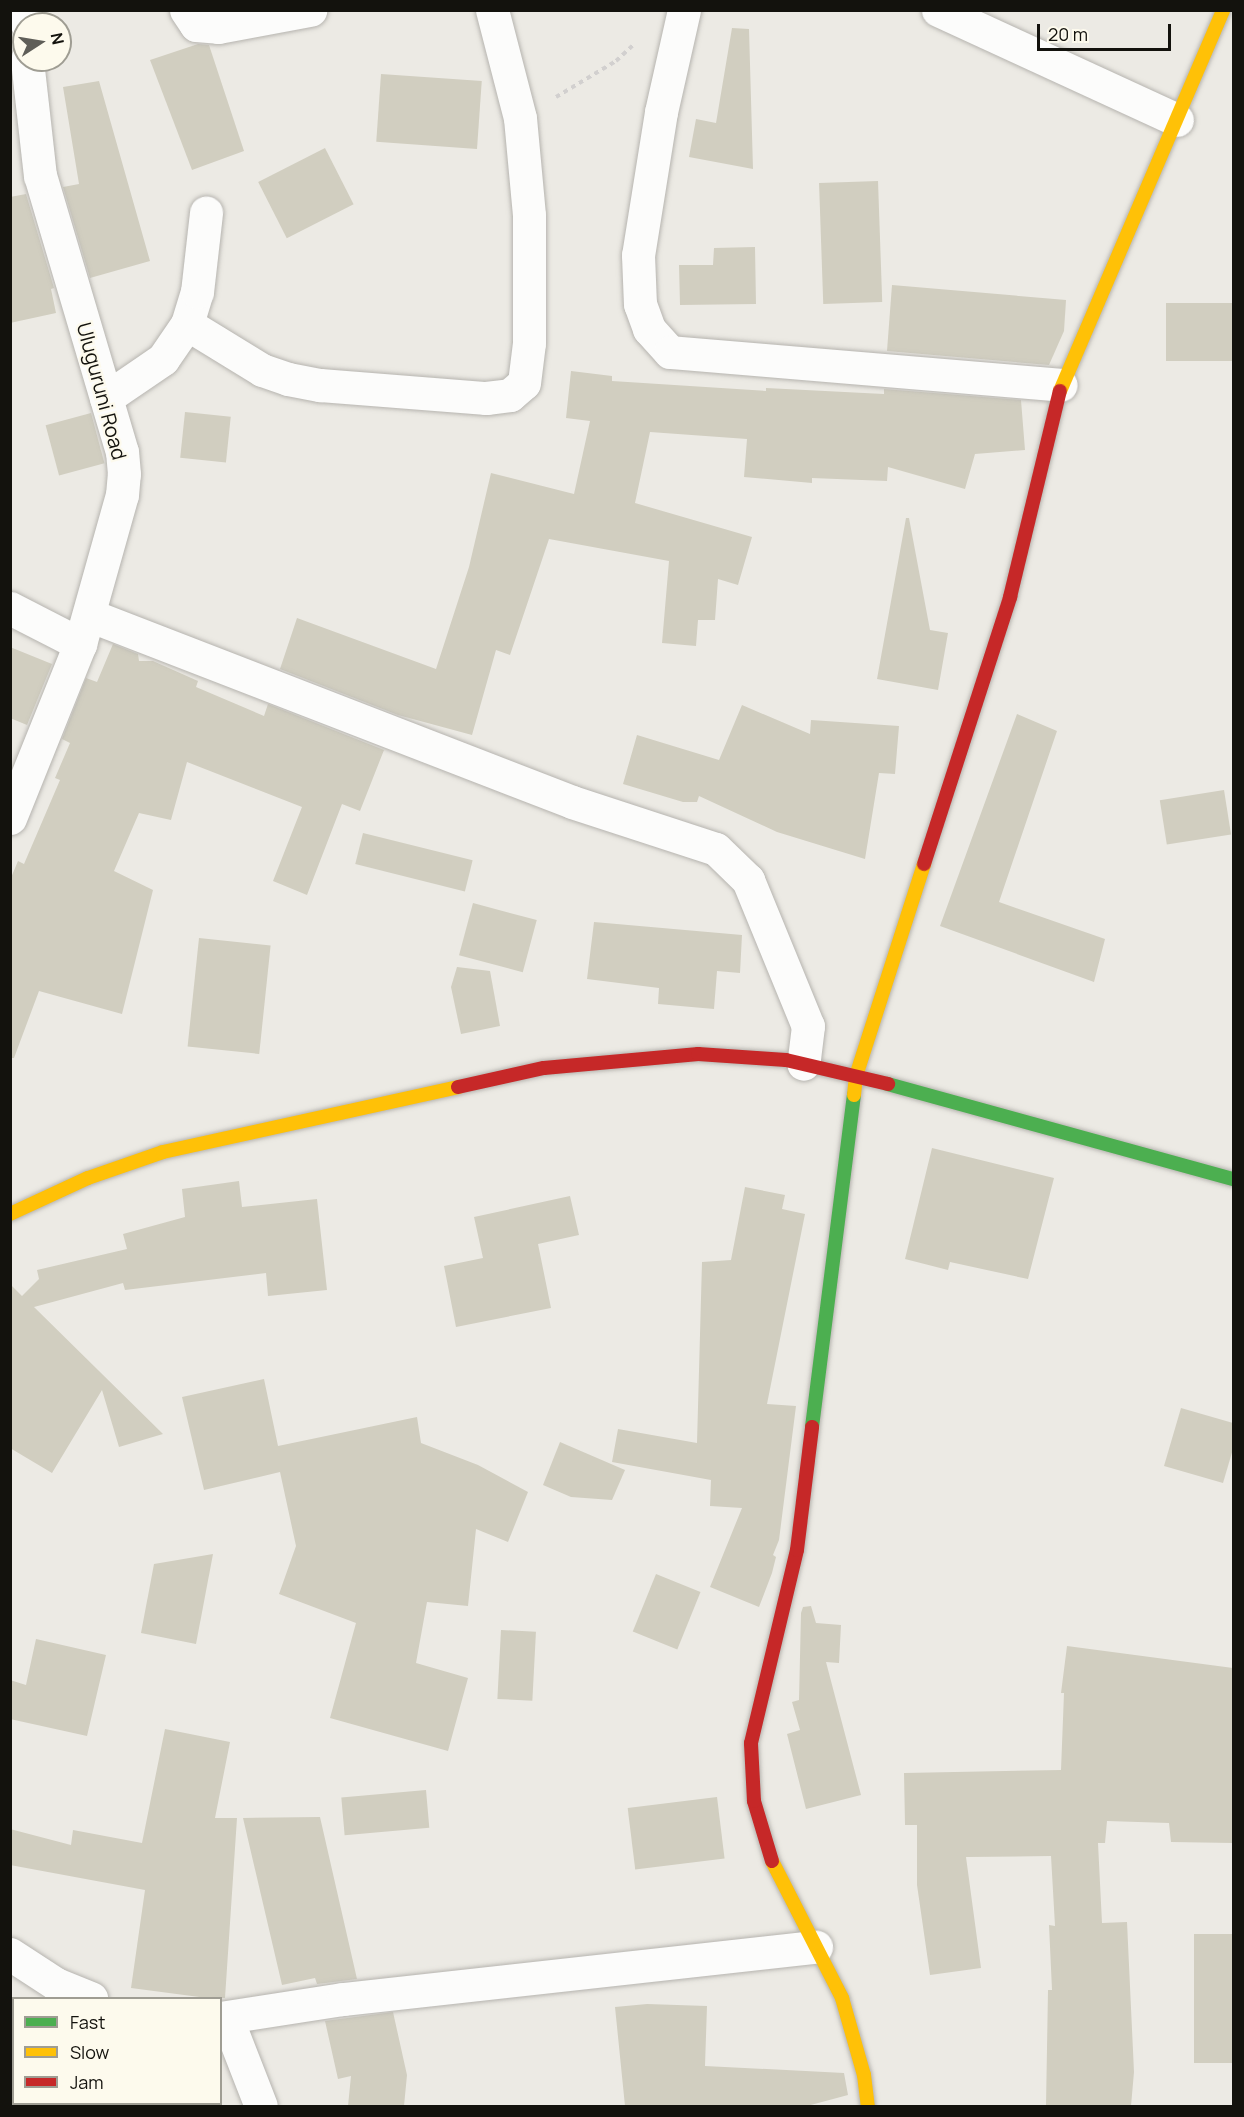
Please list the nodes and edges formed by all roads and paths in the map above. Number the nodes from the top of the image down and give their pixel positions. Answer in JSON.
{"nodes":[{"id":1,"x":186,"y":10,"type":"edge"},
{"id":2,"x":310,"y":10,"type":"edge"},
{"id":3,"x":492,"y":10,"type":"edge"},
{"id":4,"x":684,"y":10,"type":"edge"},
{"id":5,"x":938,"y":10,"type":"edge"},
{"id":6,"x":1223,"y":10,"type":"edge"},
{"id":7,"x":639,"y":40,"type":"dead end"},
{"id":8,"x":28,"y":72,"type":"edge"},
{"id":9,"x":520,"y":118,"type":"junction"},
{"id":10,"x":1177,"y":120,"type":"junction"},
{"id":11,"x":206,"y":213,"type":"dead end"},
{"id":12,"x":187,"y":324,"type":"junction"},
{"id":13,"x":1061,"y":385,"type":"junction"},
{"id":14,"x":106,"y":398,"type":"junction"},
{"id":15,"x":10,"y":608,"type":"edge"},
{"id":16,"x":85,"y":629,"type":"junction"},
{"id":17,"x":10,"y":818,"type":"edge"},
{"id":18,"x":804,"y":1064,"type":"junction"},
{"id":19,"x":856,"y":1076,"type":"junction"},
{"id":20,"x":1233,"y":1179,"type":"edge"},
{"id":21,"x":10,"y":1214,"type":"edge"},
{"id":22,"x":816,"y":1947,"type":"junction"},
{"id":23,"x":10,"y":1954,"type":"edge"},
{"id":24,"x":88,"y":1997,"type":"edge"},
{"id":25,"x":224,"y":2019,"type":"edge"},
{"id":26,"x":261,"y":2106,"type":"edge"},
{"id":27,"x":868,"y":2106,"type":"edge"}],
"edges":[{"from":1,"to":2,"type":"street"},
{"from":3,"to":9,"type":"street"},
{"from":4,"to":13,"type":"street"},
{"from":5,"to":10,"type":"street"},
{"from":6,"to":10,"type":"street"},
{"from":7,"to":9,"type":"path"},
{"from":8,"to":14,"type":"street","name":"Uluguruni Road"},
{"from":9,"to":12,"type":"street"},
{"from":10,"to":13,"type":"street"},
{"from":11,"to":12,"type":"street"},
{"from":12,"to":14,"type":"street"},
{"from":13,"to":19,"type":"street"},
{"from":14,"to":16,"type":"street","name":"Uluguruni Road"},
{"from":15,"to":16,"type":"street"},
{"from":16,"to":17,"type":"street","name":"Uluguruni Road"},
{"from":16,"to":18,"type":"street"},
{"from":18,"to":19,"type":"street"},
{"from":18,"to":21,"type":"street"},
{"from":19,"to":20,"type":"street"},
{"from":19,"to":22,"type":"street"},
{"from":22,"to":25,"type":"street"},
{"from":22,"to":27,"type":"street"},
{"from":23,"to":24,"type":"street"},
{"from":25,"to":26,"type":"street"}]}
